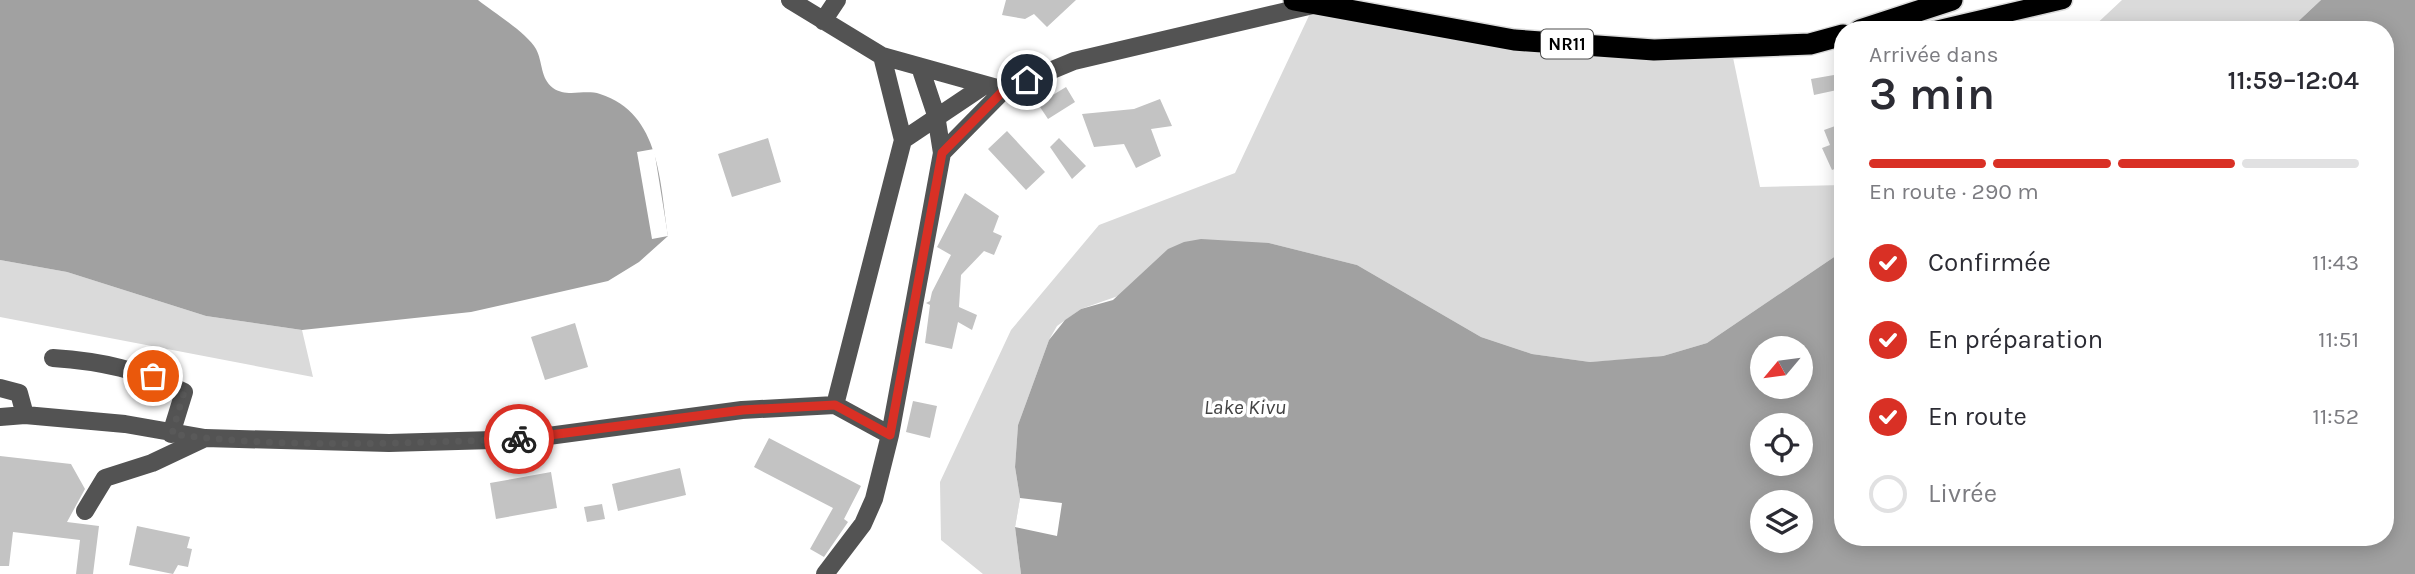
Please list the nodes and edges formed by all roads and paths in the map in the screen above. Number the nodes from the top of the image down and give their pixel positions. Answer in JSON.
{"nodes":[{"id":1,"x":790,"y":0,"type":"edge"},
{"id":2,"x":837,"y":0,"type":"edge"},
{"id":3,"x":1952,"y":0,"type":"edge"},
{"id":4,"x":2063,"y":0,"type":"edge"},
{"id":5,"x":1304,"y":3,"type":"edge"},
{"id":6,"x":822,"y":21,"type":"junction"},
{"id":7,"x":1888,"y":21,"type":"edge"},
{"id":8,"x":1973,"y":21,"type":"edge"},
{"id":9,"x":1834,"y":37,"type":"edge"},
{"id":10,"x":1834,"y":41,"type":"edge"},
{"id":11,"x":1810,"y":44,"type":"junction"},
{"id":12,"x":882,"y":56,"type":"junction"},
{"id":13,"x":920,"y":67,"type":"junction"},
{"id":14,"x":982,"y":87,"type":"junction"},
{"id":15,"x":1004,"y":90,"type":"junction"},
{"id":16,"x":936,"y":115,"type":"junction"},
{"id":17,"x":903,"y":140,"type":"junction"},
{"id":18,"x":942,"y":153,"type":"junction"},
{"id":19,"x":53,"y":358,"type":"dead end"},
{"id":20,"x":0,"y":388,"type":"edge"},
{"id":21,"x":835,"y":405,"type":"junction"},
{"id":22,"x":25,"y":415,"type":"junction"},
{"id":23,"x":0,"y":417,"type":"edge"},
{"id":24,"x":172,"y":434,"type":"junction"},
{"id":25,"x":890,"y":435,"type":"junction"},
{"id":26,"x":205,"y":438,"type":"junction"},
{"id":27,"x":85,"y":511,"type":"dead end"},
{"id":28,"x":825,"y":574,"type":"edge"}],
"edges":[{"from":1,"to":6,"type":"street"},
{"from":2,"to":6,"type":"street"},
{"from":3,"to":7,"type":"highway"},
{"from":4,"to":8,"type":"main road"},
{"from":5,"to":11,"type":"highway","number":"NR11"},
{"from":5,"to":15,"type":"street"},
{"from":6,"to":12,"type":"street"},
{"from":9,"to":11,"type":"highway","number":"NR11"},
{"from":10,"to":11,"type":"main road"},
{"from":12,"to":13,"type":"street"},
{"from":12,"to":17,"type":"street"},
{"from":13,"to":14,"type":"street"},
{"from":13,"to":16,"type":"street"},
{"from":14,"to":15,"type":"street"},
{"from":14,"to":16,"type":"street"},
{"from":15,"to":18,"type":"street"},
{"from":16,"to":17,"type":"street"},
{"from":16,"to":18,"type":"street"},
{"from":17,"to":21,"type":"street"},
{"from":18,"to":25,"type":"street"},
{"from":19,"to":24,"type":"street"},
{"from":20,"to":22,"type":"street"},
{"from":21,"to":25,"type":"street"},
{"from":21,"to":26,"type":"street"},
{"from":22,"to":23,"type":"street"},
{"from":22,"to":24,"type":"street"},
{"from":24,"to":26,"type":"street"},
{"from":25,"to":28,"type":"street"},
{"from":26,"to":27,"type":"street"}]}
